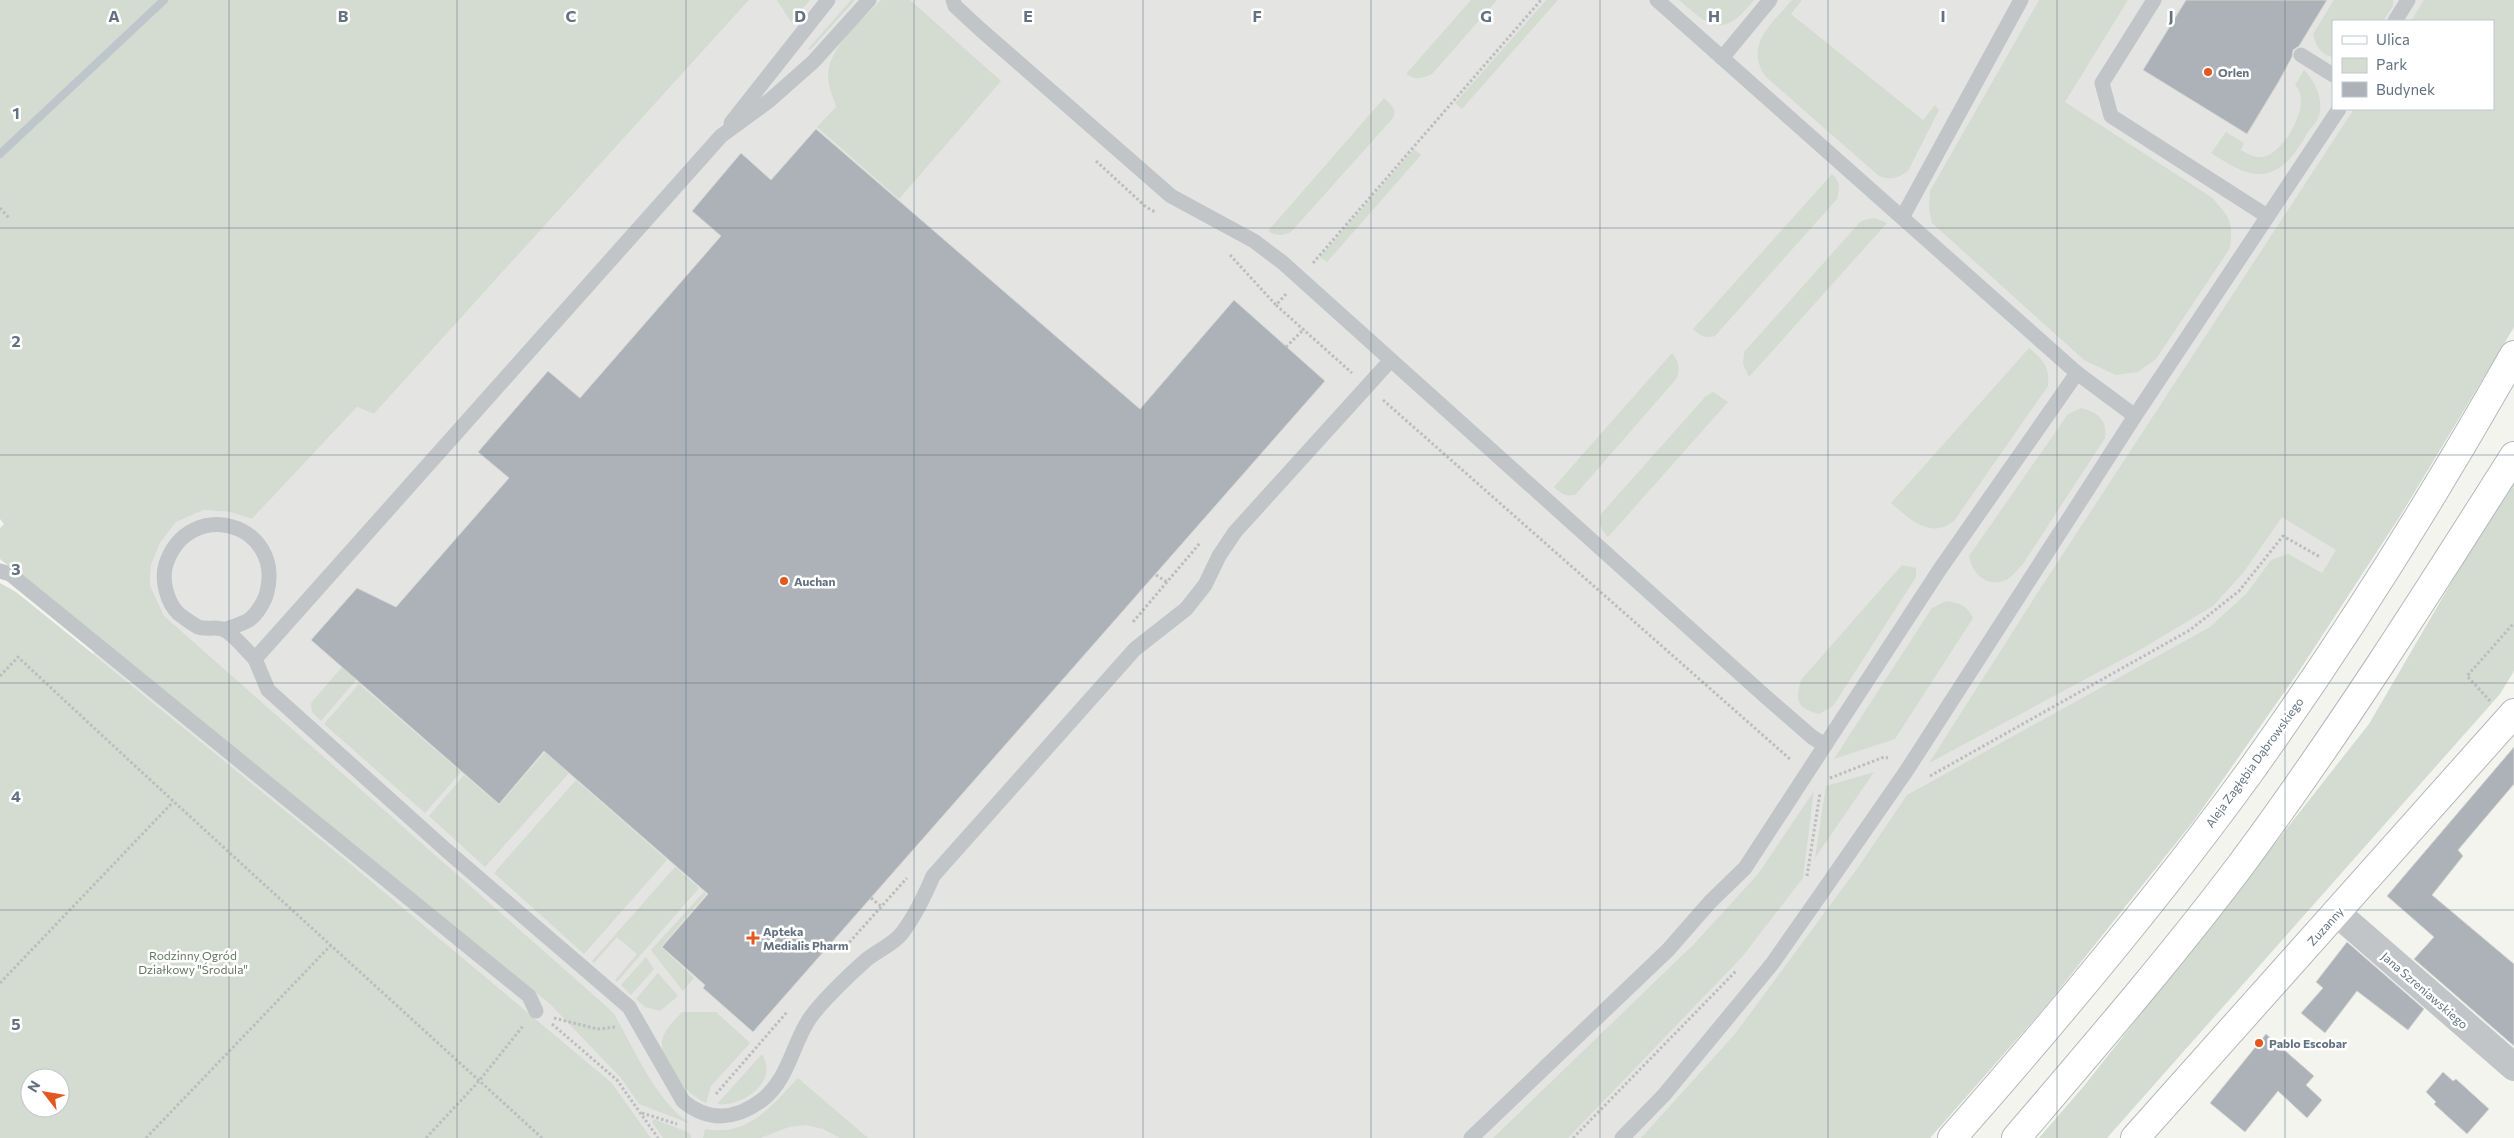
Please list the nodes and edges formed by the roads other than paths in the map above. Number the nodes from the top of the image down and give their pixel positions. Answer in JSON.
{"nodes":[{"id":1,"x":828,"y":0,"type":"edge"},
{"id":2,"x":869,"y":0,"type":"edge"},
{"id":3,"x":953,"y":0,"type":"edge"},
{"id":4,"x":1657,"y":0,"type":"edge"},
{"id":5,"x":1770,"y":0,"type":"edge"},
{"id":6,"x":2021,"y":0,"type":"edge"},
{"id":7,"x":2154,"y":0,"type":"edge"},
{"id":8,"x":2408,"y":0,"type":"edge"},
{"id":9,"x":2396,"y":20,"type":"edge"},
{"id":10,"x":2301,"y":55,"type":"dead end"},
{"id":11,"x":1722,"y":58,"type":"junction"},
{"id":12,"x":2332,"y":74,"type":"edge"},
{"id":13,"x":2338,"y":110,"type":"edge"},
{"id":14,"x":721,"y":136,"type":"junction"},
{"id":15,"x":1903,"y":216,"type":"junction"},
{"id":16,"x":2267,"y":216,"type":"junction"},
{"id":17,"x":2514,"y":355,"type":"edge"},
{"id":18,"x":1390,"y":360,"type":"junction"},
{"id":19,"x":2077,"y":373,"type":"junction"},
{"id":20,"x":2135,"y":416,"type":"junction"},
{"id":21,"x":2514,"y":456,"type":"edge"},
{"id":22,"x":0,"y":571,"type":"edge"},
{"id":23,"x":224,"y":630,"type":"junction"},
{"id":24,"x":255,"y":659,"type":"junction"},
{"id":25,"x":2514,"y":713,"type":"edge"},
{"id":26,"x":1825,"y":745,"type":"junction"},
{"id":27,"x":2336,"y":913,"type":"junction"},
{"id":28,"x":536,"y":1010,"type":"road end"},
{"id":29,"x":2514,"y":1067,"type":"edge"},
{"id":30,"x":1472,"y":1138,"type":"edge"},
{"id":31,"x":1622,"y":1138,"type":"edge"},
{"id":32,"x":1952,"y":1138,"type":"edge"},
{"id":33,"x":2016,"y":1138,"type":"edge"},
{"id":34,"x":2135,"y":1138,"type":"edge"}],
"edges":[{"from":1,"to":14,"type":"lane"},
{"from":2,"to":14,"type":"lane"},
{"from":3,"to":18,"type":"lane"},
{"from":4,"to":11,"type":"lane"},
{"from":5,"to":11,"type":"lane"},
{"from":6,"to":15,"type":"lane"},
{"from":7,"to":16,"type":"lane"},
{"from":8,"to":9,"type":"lane"},
{"from":10,"to":12,"type":"lane"},
{"from":11,"to":15,"type":"lane"},
{"from":13,"to":16,"type":"lane"},
{"from":14,"to":24,"type":"lane"},
{"from":15,"to":19,"type":"lane"},
{"from":16,"to":20,"type":"lane"},
{"from":17,"to":32,"type":"main road","name":"Aleja Zagłębia Dąbrowskiego"},
{"from":18,"to":24,"type":"lane"},
{"from":18,"to":26,"type":"lane"},
{"from":19,"to":20,"type":"lane"},
{"from":19,"to":26,"type":"lane"},
{"from":20,"to":31,"type":"lane"},
{"from":21,"to":33,"type":"main road"},
{"from":22,"to":28,"type":"lane"},
{"from":23,"to":23,"type":"lane"},
{"from":23,"to":24,"type":"lane"},
{"from":25,"to":27,"type":"main road","name":"Zuzanny"},
{"from":26,"to":30,"type":"lane"},
{"from":27,"to":29,"type":"street","name":"Jana Szreniawskiego"},
{"from":27,"to":34,"type":"main road","name":"Zuzanny"}]}
